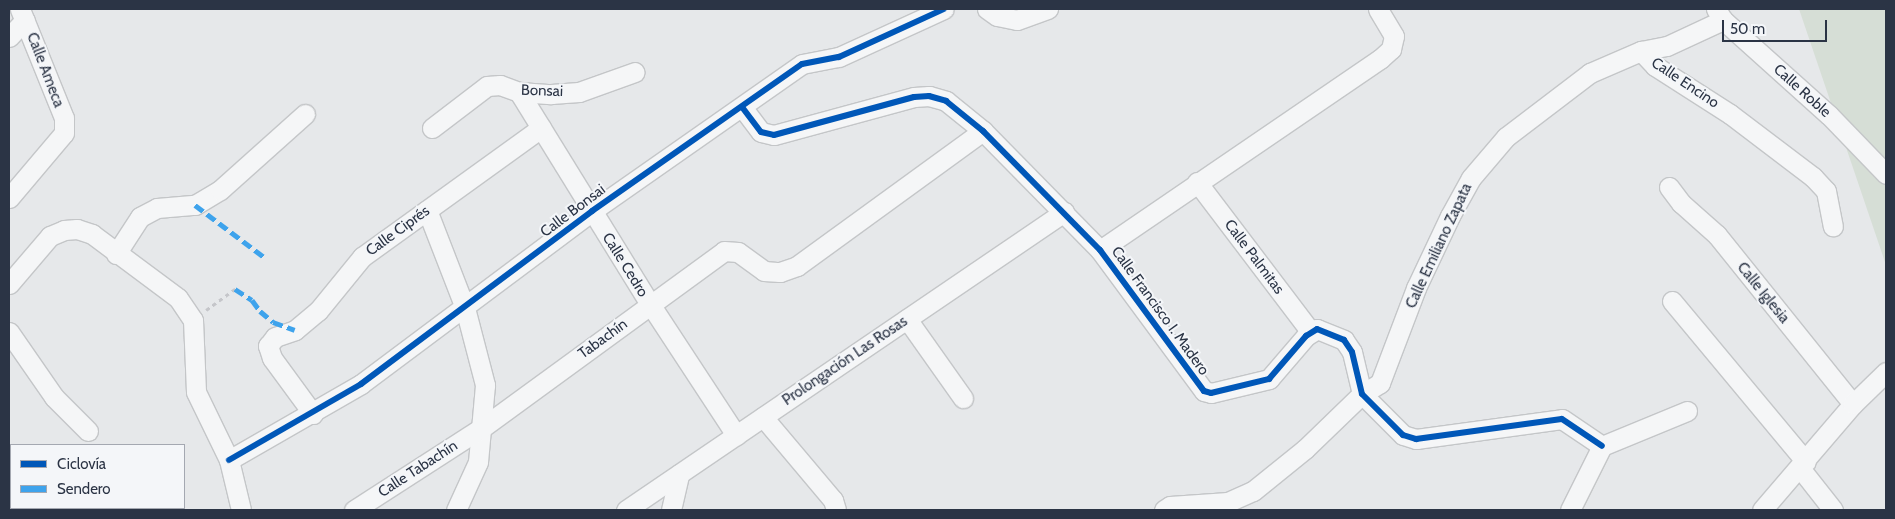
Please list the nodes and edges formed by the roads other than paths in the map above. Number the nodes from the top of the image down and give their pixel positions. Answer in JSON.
{"nodes":[{"id":1,"x":944,"y":9,"type":"edge"},
{"id":2,"x":987,"y":9,"type":"edge"},
{"id":3,"x":1048,"y":9,"type":"edge"},
{"id":4,"x":1378,"y":9,"type":"edge"},
{"id":5,"x":23,"y":14,"type":"edge"},
{"id":6,"x":1720,"y":15,"type":"edge"},
{"id":7,"x":9,"y":38,"type":"edge"},
{"id":8,"x":1641,"y":51,"type":"junction"},
{"id":9,"x":635,"y":72,"type":"dead end"},
{"id":10,"x":519,"y":92,"type":"junction"},
{"id":11,"x":742,"y":107,"type":"junction"},
{"id":12,"x":305,"y":114,"type":"dead end"},
{"id":13,"x":432,"y":128,"type":"dead end"},
{"id":14,"x":541,"y":128,"type":"junction"},
{"id":15,"x":983,"y":131,"type":"junction"},
{"id":16,"x":1886,"y":174,"type":"edge"},
{"id":17,"x":1197,"y":182,"type":"junction"},
{"id":18,"x":1669,"y":187,"type":"dead end"},
{"id":19,"x":9,"y":198,"type":"edge"},
{"id":20,"x":427,"y":210,"type":"junction"},
{"id":21,"x":592,"y":211,"type":"junction"},
{"id":22,"x":1064,"y":212,"type":"junction"},
{"id":23,"x":1832,"y":226,"type":"dead end"},
{"id":24,"x":1100,"y":250,"type":"junction"},
{"id":25,"x":116,"y":254,"type":"junction"},
{"id":26,"x":9,"y":284,"type":"edge"},
{"id":27,"x":1672,"y":301,"type":"dead end"},
{"id":28,"x":650,"y":304,"type":"junction"},
{"id":29,"x":465,"y":308,"type":"junction"},
{"id":30,"x":907,"y":319,"type":"junction"},
{"id":31,"x":9,"y":332,"type":"edge"},
{"id":32,"x":1311,"y":332,"type":"junction"},
{"id":33,"x":1886,"y":372,"type":"edge"},
{"id":34,"x":1362,"y":394,"type":"junction"},
{"id":35,"x":963,"y":398,"type":"dead end"},
{"id":36,"x":1853,"y":404,"type":"junction"},
{"id":37,"x":1688,"y":411,"type":"dead end"},
{"id":38,"x":313,"y":414,"type":"junction"},
{"id":39,"x":762,"y":417,"type":"junction"},
{"id":40,"x":483,"y":427,"type":"junction"},
{"id":41,"x":88,"y":431,"type":"dead end"},
{"id":42,"x":736,"y":435,"type":"junction"},
{"id":43,"x":1602,"y":446,"type":"junction"},
{"id":44,"x":229,"y":460,"type":"junction"},
{"id":45,"x":1803,"y":465,"type":"junction"},
{"id":46,"x":679,"y":474,"type":"junction"},
{"id":47,"x":241,"y":510,"type":"edge"},
{"id":48,"x":354,"y":510,"type":"edge"},
{"id":49,"x":456,"y":510,"type":"edge"},
{"id":50,"x":626,"y":510,"type":"edge"},
{"id":51,"x":671,"y":510,"type":"edge"},
{"id":52,"x":836,"y":510,"type":"edge"},
{"id":53,"x":1164,"y":510,"type":"edge"},
{"id":54,"x":1570,"y":510,"type":"edge"},
{"id":55,"x":1762,"y":510,"type":"edge"},
{"id":56,"x":1833,"y":510,"type":"edge"}],
"edges":[{"from":1,"to":11,"type":"street","name":"Calle Bonsai"},
{"from":2,"to":3,"type":"street"},
{"from":4,"to":17,"type":"street"},
{"from":5,"to":7,"type":"street"},
{"from":5,"to":19,"type":"street","name":"Calle Ameca"},
{"from":6,"to":8,"type":"street","name":"Calle Emiliano Zapata"},
{"from":6,"to":16,"type":"street","name":"Calle Roble"},
{"from":8,"to":23,"type":"street","name":"Calle Encino"},
{"from":8,"to":34,"type":"street","name":"Calle Emiliano Zapata"},
{"from":9,"to":10,"type":"street","name":"Bonsai"},
{"from":10,"to":13,"type":"street","name":"Bonsai"},
{"from":10,"to":14,"type":"street","name":"Calle Cedro"},
{"from":11,"to":15,"type":"street","name":"Calle Francisco I. Madero"},
{"from":11,"to":21,"type":"street","name":"Calle Bonsai"},
{"from":12,"to":25,"type":"street"},
{"from":14,"to":20,"type":"street","name":"Calle Ciprés"},
{"from":14,"to":21,"type":"street","name":"Calle Cedro"},
{"from":15,"to":22,"type":"street","name":"Calle Francisco I. Madero"},
{"from":15,"to":28,"type":"street","name":"Tabachín"},
{"from":17,"to":24,"type":"street"},
{"from":17,"to":32,"type":"street","name":"Calle Palmitas"},
{"from":18,"to":36,"type":"street","name":"Calle Iglesia"},
{"from":20,"to":29,"type":"street"},
{"from":20,"to":38,"type":"street","name":"Calle Ciprés"},
{"from":21,"to":28,"type":"street","name":"Calle Cedro"},
{"from":21,"to":29,"type":"street","name":"Calle Bonsai"},
{"from":22,"to":24,"type":"street","name":"Calle Francisco I. Madero"},
{"from":22,"to":30,"type":"street","name":"Prolongación Las Rosas"},
{"from":24,"to":32,"type":"street","name":"Calle Francisco I. Madero"},
{"from":25,"to":26,"type":"street"},
{"from":25,"to":44,"type":"street"},
{"from":27,"to":45,"type":"street"},
{"from":28,"to":40,"type":"street","name":"Tabachín"},
{"from":28,"to":42,"type":"street","name":"Calle Cedro"},
{"from":29,"to":38,"type":"street","name":"Calle Bonsai"},
{"from":29,"to":40,"type":"street"},
{"from":30,"to":35,"type":"street"},
{"from":30,"to":39,"type":"street","name":"Prolongación Las Rosas"},
{"from":31,"to":41,"type":"street"},
{"from":32,"to":34,"type":"street"},
{"from":33,"to":36,"type":"street"},
{"from":34,"to":43,"type":"street"},
{"from":34,"to":53,"type":"street","name":"Calle Emiliano Zapata"},
{"from":36,"to":45,"type":"street"},
{"from":37,"to":43,"type":"street"},
{"from":38,"to":44,"type":"street","name":"Calle Bonsai"},
{"from":39,"to":42,"type":"street","name":"Prolongación Las Rosas"},
{"from":39,"to":52,"type":"street"},
{"from":40,"to":48,"type":"street","name":"Calle Tabachín"},
{"from":40,"to":49,"type":"street"},
{"from":42,"to":46,"type":"street","name":"Prolongación Las Rosas"},
{"from":43,"to":54,"type":"street"},
{"from":44,"to":47,"type":"street"},
{"from":45,"to":55,"type":"street"},
{"from":45,"to":56,"type":"street"},
{"from":46,"to":50,"type":"street","name":"Prolongación Las Rosas"},
{"from":46,"to":51,"type":"street"}]}
